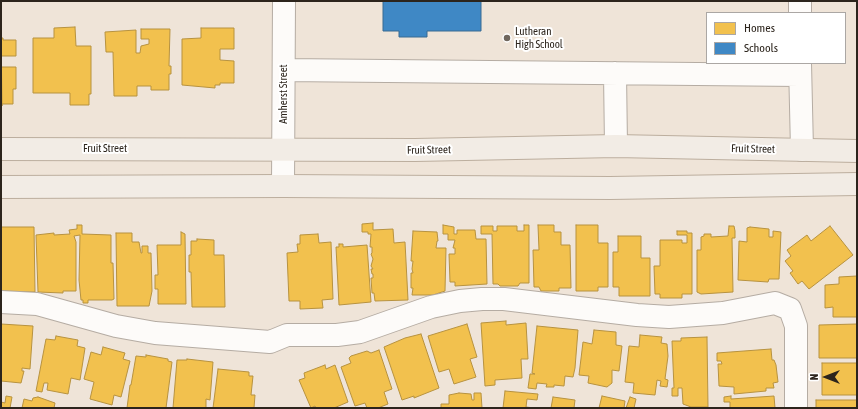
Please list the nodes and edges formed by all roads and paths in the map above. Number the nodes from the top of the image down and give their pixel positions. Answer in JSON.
{"nodes":[{"id":1,"x":284,"y":1,"type":"edge"},
{"id":2,"x":800,"y":1,"type":"edge"},
{"id":3,"x":800,"y":12,"type":"edge"},
{"id":4,"x":800,"y":69,"type":"edge"},
{"id":5,"x":284,"y":70,"type":"junction"},
{"id":6,"x":615,"y":73,"type":"junction"},
{"id":7,"x":616,"y":146,"type":"junction"},
{"id":8,"x":1,"y":149,"type":"edge"},
{"id":9,"x":283,"y":150,"type":"junction"},
{"id":10,"x":802,"y":150,"type":"junction"},
{"id":11,"x":857,"y":151,"type":"edge"},
{"id":12,"x":857,"y":184,"type":"edge"},
{"id":13,"x":283,"y":186,"type":"junction"},
{"id":14,"x":1,"y":187,"type":"edge"},
{"id":15,"x":1,"y":302,"type":"edge"},
{"id":16,"x":796,"y":408,"type":"edge"}],
"edges":[{"from":1,"to":5,"type":"street","name":"Amherst Street"},
{"from":2,"to":3,"type":"street"},
{"from":4,"to":6,"type":"street"},
{"from":4,"to":10,"type":"street"},
{"from":5,"to":6,"type":"street"},
{"from":5,"to":9,"type":"street","name":"Amherst Street"},
{"from":6,"to":7,"type":"street"},
{"from":7,"to":9,"type":"main road","name":"Fruit Street"},
{"from":7,"to":10,"type":"main road","name":"Fruit Street"},
{"from":8,"to":9,"type":"main road","name":"Fruit Street"},
{"from":9,"to":13,"type":"street","name":"Amherst Street"},
{"from":10,"to":11,"type":"main road","name":"Fruit Street"},
{"from":12,"to":13,"type":"main road"},
{"from":13,"to":14,"type":"main road"},
{"from":15,"to":16,"type":"street"}]}
